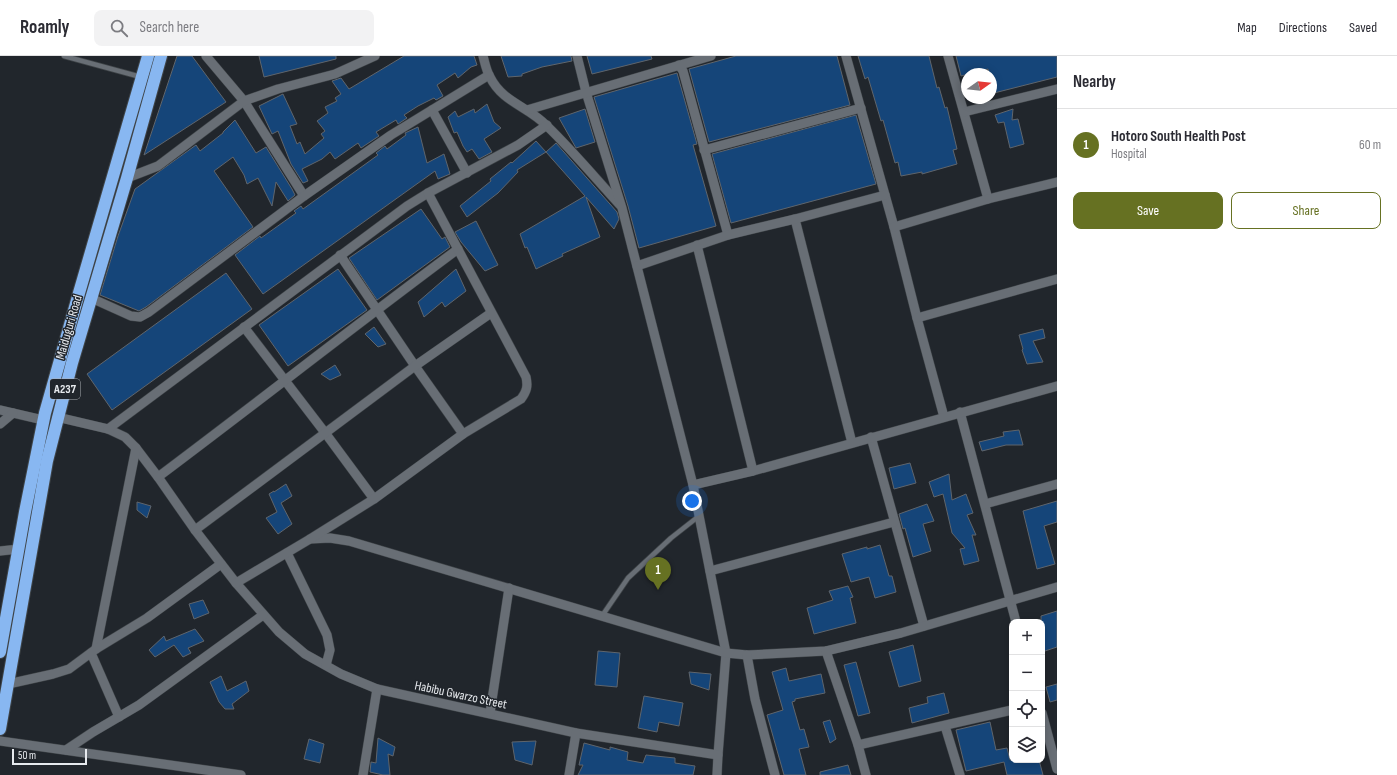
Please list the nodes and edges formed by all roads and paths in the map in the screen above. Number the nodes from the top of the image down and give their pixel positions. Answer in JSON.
{"nodes":[{"id":1,"x":64,"y":56,"type":"edge"},
{"id":2,"x":148,"y":56,"type":"edge"},
{"id":3,"x":162,"y":56,"type":"edge"},
{"id":4,"x":206,"y":56,"type":"edge"},
{"id":5,"x":375,"y":56,"type":"edge"},
{"id":6,"x":483,"y":56,"type":"edge"},
{"id":7,"x":577,"y":56,"type":"edge"},
{"id":8,"x":711,"y":56,"type":"edge"},
{"id":9,"x":846,"y":56,"type":"edge"},
{"id":10,"x":948,"y":56,"type":"edge"},
{"id":11,"x":679,"y":65,"type":"junction"},
{"id":12,"x":489,"y":75,"type":"junction"},
{"id":13,"x":142,"y":77,"type":"junction"},
{"id":14,"x":154,"y":81,"type":"junction"},
{"id":15,"x":1057,"y":89,"type":"edge"},
{"id":16,"x":586,"y":92,"type":"junction"},
{"id":17,"x":244,"y":101,"type":"junction"},
{"id":18,"x":861,"y":108,"type":"junction"},
{"id":19,"x":432,"y":110,"type":"junction"},
{"id":20,"x":527,"y":110,"type":"junction"},
{"id":21,"x":964,"y":112,"type":"junction"},
{"id":22,"x":547,"y":125,"type":"junction"},
{"id":23,"x":704,"y":150,"type":"junction"},
{"id":24,"x":467,"y":173,"type":"junction"},
{"id":25,"x":128,"y":178,"type":"junction"},
{"id":26,"x":1057,"y":182,"type":"edge"},
{"id":27,"x":428,"y":193,"type":"junction"},
{"id":28,"x":885,"y":194,"type":"junction"},
{"id":29,"x":304,"y":196,"type":"junction"},
{"id":30,"x":988,"y":199,"type":"junction"},
{"id":31,"x":622,"y":208,"type":"junction"},
{"id":32,"x":795,"y":219,"type":"junction"},
{"id":33,"x":894,"y":226,"type":"junction"},
{"id":34,"x":728,"y":235,"type":"junction"},
{"id":35,"x":697,"y":245,"type":"junction"},
{"id":36,"x":458,"y":249,"type":"junction"},
{"id":37,"x":340,"y":255,"type":"junction"},
{"id":38,"x":636,"y":266,"type":"junction"},
{"id":39,"x":1057,"y":279,"type":"edge"},
{"id":40,"x":91,"y":298,"type":"junction"},
{"id":41,"x":377,"y":309,"type":"junction"},
{"id":42,"x":490,"y":313,"type":"junction"},
{"id":43,"x":917,"y":318,"type":"junction"},
{"id":44,"x":244,"y":327,"type":"junction"},
{"id":45,"x":415,"y":366,"type":"junction"},
{"id":46,"x":286,"y":381,"type":"junction"},
{"id":47,"x":1057,"y":386,"type":"edge"},
{"id":48,"x":0,"y":410,"type":"edge"},
{"id":49,"x":960,"y":412,"type":"junction"},
{"id":50,"x":13,"y":413,"type":"junction"},
{"id":51,"x":57,"y":417,"type":"junction"},
{"id":52,"x":944,"y":417,"type":"junction"},
{"id":53,"x":44,"y":420,"type":"junction"},
{"id":54,"x":0,"y":424,"type":"edge"},
{"id":55,"x":108,"y":429,"type":"junction"},
{"id":56,"x":326,"y":434,"type":"junction"},
{"id":57,"x":463,"y":434,"type":"junction"},
{"id":58,"x":871,"y":437,"type":"junction"},
{"id":59,"x":852,"y":443,"type":"junction"},
{"id":60,"x":136,"y":448,"type":"junction"},
{"id":61,"x":754,"y":471,"type":"junction"},
{"id":62,"x":158,"y":478,"type":"junction"},
{"id":63,"x":1057,"y":484,"type":"edge"},
{"id":64,"x":693,"y":485,"type":"junction"},
{"id":65,"x":374,"y":500,"type":"junction"},
{"id":66,"x":985,"y":504,"type":"junction"},
{"id":67,"x":699,"y":516,"type":"junction"},
{"id":68,"x":894,"y":522,"type":"junction"},
{"id":69,"x":195,"y":530,"type":"junction"},
{"id":70,"x":310,"y":540,"type":"junction"},
{"id":71,"x":19,"y":549,"type":"junction"},
{"id":72,"x":0,"y":551,"type":"edge"},
{"id":73,"x":287,"y":553,"type":"junction"},
{"id":74,"x":221,"y":564,"type":"junction"},
{"id":75,"x":710,"y":571,"type":"junction"},
{"id":76,"x":236,"y":583,"type":"junction"},
{"id":77,"x":1057,"y":587,"type":"edge"},
{"id":78,"x":509,"y":588,"type":"junction"},
{"id":79,"x":1011,"y":601,"type":"junction"},
{"id":80,"x":263,"y":614,"type":"junction"},
{"id":81,"x":602,"y":616,"type":"junction"},
{"id":82,"x":1015,"y":619,"type":"edge"},
{"id":83,"x":924,"y":626,"type":"junction"},
{"id":84,"x":93,"y":651,"type":"junction"},
{"id":85,"x":826,"y":651,"type":"junction"},
{"id":86,"x":0,"y":652,"type":"edge"},
{"id":87,"x":726,"y":653,"type":"junction"},
{"id":88,"x":747,"y":655,"type":"junction"},
{"id":89,"x":326,"y":665,"type":"junction"},
{"id":90,"x":8,"y":684,"type":"junction"},
{"id":91,"x":377,"y":689,"type":"junction"},
{"id":92,"x":1009,"y":711,"type":"edge"},
{"id":93,"x":490,"y":713,"type":"junction"},
{"id":94,"x":119,"y":717,"type":"junction"},
{"id":95,"x":1045,"y":724,"type":"edge"},
{"id":96,"x":946,"y":726,"type":"junction"},
{"id":97,"x":0,"y":729,"type":"edge"},
{"id":98,"x":576,"y":732,"type":"junction"},
{"id":99,"x":0,"y":741,"type":"edge"},
{"id":100,"x":858,"y":745,"type":"junction"},
{"id":101,"x":66,"y":750,"type":"junction"},
{"id":102,"x":718,"y":755,"type":"junction"},
{"id":103,"x":1057,"y":769,"type":"edge"},
{"id":104,"x":218,"y":773,"type":"edge"},
{"id":105,"x":241,"y":775,"type":"edge"},
{"id":106,"x":363,"y":775,"type":"edge"},
{"id":107,"x":569,"y":775,"type":"edge"},
{"id":108,"x":717,"y":775,"type":"edge"},
{"id":109,"x":775,"y":775,"type":"edge"},
{"id":110,"x":866,"y":775,"type":"edge"},
{"id":111,"x":960,"y":775,"type":"edge"}],
"edges":[{"from":1,"to":13,"type":"lane"},
{"from":2,"to":13,"type":"highway","name":"Maiduguri Road","number":"A237"},
{"from":3,"to":14,"type":"highway","name":"Maiduguri Road","number":"A237"},
{"from":4,"to":17,"type":"street"},
{"from":5,"to":17,"type":"street"},
{"from":6,"to":12,"type":"street"},
{"from":7,"to":16,"type":"street"},
{"from":8,"to":11,"type":"street"},
{"from":9,"to":18,"type":"street"},
{"from":10,"to":21,"type":"street"},
{"from":11,"to":16,"type":"street"},
{"from":11,"to":23,"type":"street"},
{"from":12,"to":19,"type":"street"},
{"from":12,"to":20,"type":"street"},
{"from":13,"to":14,"type":"lane"},
{"from":13,"to":53,"type":"highway","name":"Maiduguri Road","number":"A237"},
{"from":14,"to":25,"type":"highway","name":"Maiduguri Road","number":"A237"},
{"from":15,"to":21,"type":"street"},
{"from":16,"to":20,"type":"street"},
{"from":16,"to":31,"type":"street"},
{"from":17,"to":25,"type":"street"},
{"from":17,"to":29,"type":"street"},
{"from":18,"to":23,"type":"street"},
{"from":18,"to":28,"type":"street"},
{"from":19,"to":24,"type":"street"},
{"from":19,"to":29,"type":"street"},
{"from":20,"to":22,"type":"street"},
{"from":21,"to":30,"type":"street"},
{"from":22,"to":24,"type":"street"},
{"from":22,"to":31,"type":"street"},
{"from":23,"to":34,"type":"street"},
{"from":24,"to":27,"type":"street"},
{"from":25,"to":40,"type":"highway","name":"Maiduguri Road","number":"A237"},
{"from":26,"to":30,"type":"street"},
{"from":27,"to":36,"type":"street"},
{"from":27,"to":37,"type":"street"},
{"from":28,"to":32,"type":"street"},
{"from":28,"to":33,"type":"street"},
{"from":29,"to":40,"type":"street"},
{"from":30,"to":33,"type":"street"},
{"from":31,"to":38,"type":"street"},
{"from":32,"to":34,"type":"street"},
{"from":32,"to":59,"type":"street"},
{"from":33,"to":43,"type":"street"},
{"from":34,"to":35,"type":"street"},
{"from":35,"to":38,"type":"street"},
{"from":35,"to":61,"type":"street"},
{"from":36,"to":41,"type":"street"},
{"from":36,"to":42,"type":"street"},
{"from":37,"to":41,"type":"street"},
{"from":37,"to":44,"type":"street"},
{"from":38,"to":64,"type":"street"},
{"from":39,"to":43,"type":"street"},
{"from":40,"to":51,"type":"highway","name":"Maiduguri Road","number":"A237"},
{"from":41,"to":45,"type":"street"},
{"from":41,"to":46,"type":"street"},
{"from":42,"to":45,"type":"street"},
{"from":42,"to":57,"type":"street"},
{"from":43,"to":52,"type":"street"},
{"from":44,"to":46,"type":"street"},
{"from":44,"to":55,"type":"street"},
{"from":45,"to":56,"type":"street"},
{"from":45,"to":57,"type":"street"},
{"from":46,"to":56,"type":"street"},
{"from":46,"to":62,"type":"street"},
{"from":47,"to":49,"type":"street"},
{"from":48,"to":50,"type":"street"},
{"from":49,"to":52,"type":"street"},
{"from":49,"to":66,"type":"street"},
{"from":50,"to":53,"type":"street"},
{"from":50,"to":54,"type":"street"},
{"from":51,"to":55,"type":"street","name":"Habibu Gwarzo Street"},
{"from":51,"to":90,"type":"highway","name":"Maiduguri Road","number":"A237"},
{"from":52,"to":58,"type":"street"},
{"from":53,"to":71,"type":"highway","name":"Maiduguri Road","number":"A237"},
{"from":55,"to":60,"type":"street","name":"Habibu Gwarzo Street"},
{"from":56,"to":65,"type":"street"},
{"from":56,"to":69,"type":"street"},
{"from":57,"to":65,"type":"street"},
{"from":58,"to":59,"type":"street"},
{"from":58,"to":68,"type":"street"},
{"from":59,"to":61,"type":"street"},
{"from":60,"to":62,"type":"street","name":"Habibu Gwarzo Street"},
{"from":60,"to":84,"type":"street"},
{"from":61,"to":64,"type":"street"},
{"from":62,"to":69,"type":"street","name":"Habibu Gwarzo Street"},
{"from":63,"to":66,"type":"street"},
{"from":64,"to":67,"type":"street"},
{"from":65,"to":70,"type":"street"},
{"from":66,"to":79,"type":"street"},
{"from":67,"to":75,"type":"street"},
{"from":67,"to":81,"type":"lane"},
{"from":68,"to":75,"type":"street"},
{"from":68,"to":83,"type":"street"},
{"from":69,"to":74,"type":"street","name":"Habibu Gwarzo Street"},
{"from":70,"to":73,"type":"street"},
{"from":70,"to":78,"type":"street"},
{"from":71,"to":72,"type":"street"},
{"from":71,"to":86,"type":"highway","name":"Maiduguri Road","number":"A237"},
{"from":73,"to":76,"type":"street"},
{"from":73,"to":89,"type":"street"},
{"from":74,"to":76,"type":"street","name":"Habibu Gwarzo Street"},
{"from":74,"to":84,"type":"street"},
{"from":75,"to":87,"type":"street"},
{"from":76,"to":80,"type":"street","name":"Habibu Gwarzo Street"},
{"from":77,"to":79,"type":"street"},
{"from":78,"to":81,"type":"street"},
{"from":78,"to":93,"type":"street"},
{"from":79,"to":82,"type":"street"},
{"from":79,"to":83,"type":"street"},
{"from":80,"to":89,"type":"street","name":"Habibu Gwarzo Street"},
{"from":80,"to":94,"type":"street"},
{"from":81,"to":87,"type":"street"},
{"from":83,"to":85,"type":"street"},
{"from":84,"to":90,"type":"street"},
{"from":84,"to":94,"type":"street"},
{"from":85,"to":88,"type":"street"},
{"from":85,"to":100,"type":"street"},
{"from":87,"to":88,"type":"street"},
{"from":87,"to":102,"type":"street"},
{"from":88,"to":109,"type":"street"},
{"from":89,"to":91,"type":"street","name":"Habibu Gwarzo Street"},
{"from":90,"to":97,"type":"highway","name":"Maiduguri Road","number":"A237"},
{"from":91,"to":93,"type":"street","name":"Habibu Gwarzo Street"},
{"from":91,"to":106,"type":"street"},
{"from":92,"to":96,"type":"street"},
{"from":93,"to":98,"type":"street","name":"Habibu Gwarzo Street"},
{"from":94,"to":101,"type":"street"},
{"from":95,"to":103,"type":"street"},
{"from":96,"to":100,"type":"street"},
{"from":96,"to":111,"type":"street"},
{"from":98,"to":102,"type":"street","name":"Habibu Gwarzo Street"},
{"from":98,"to":107,"type":"street"},
{"from":99,"to":101,"type":"street"},
{"from":100,"to":110,"type":"street"},
{"from":101,"to":104,"type":"street"},
{"from":102,"to":108,"type":"street"},
{"from":104,"to":105,"type":"street"}]}
